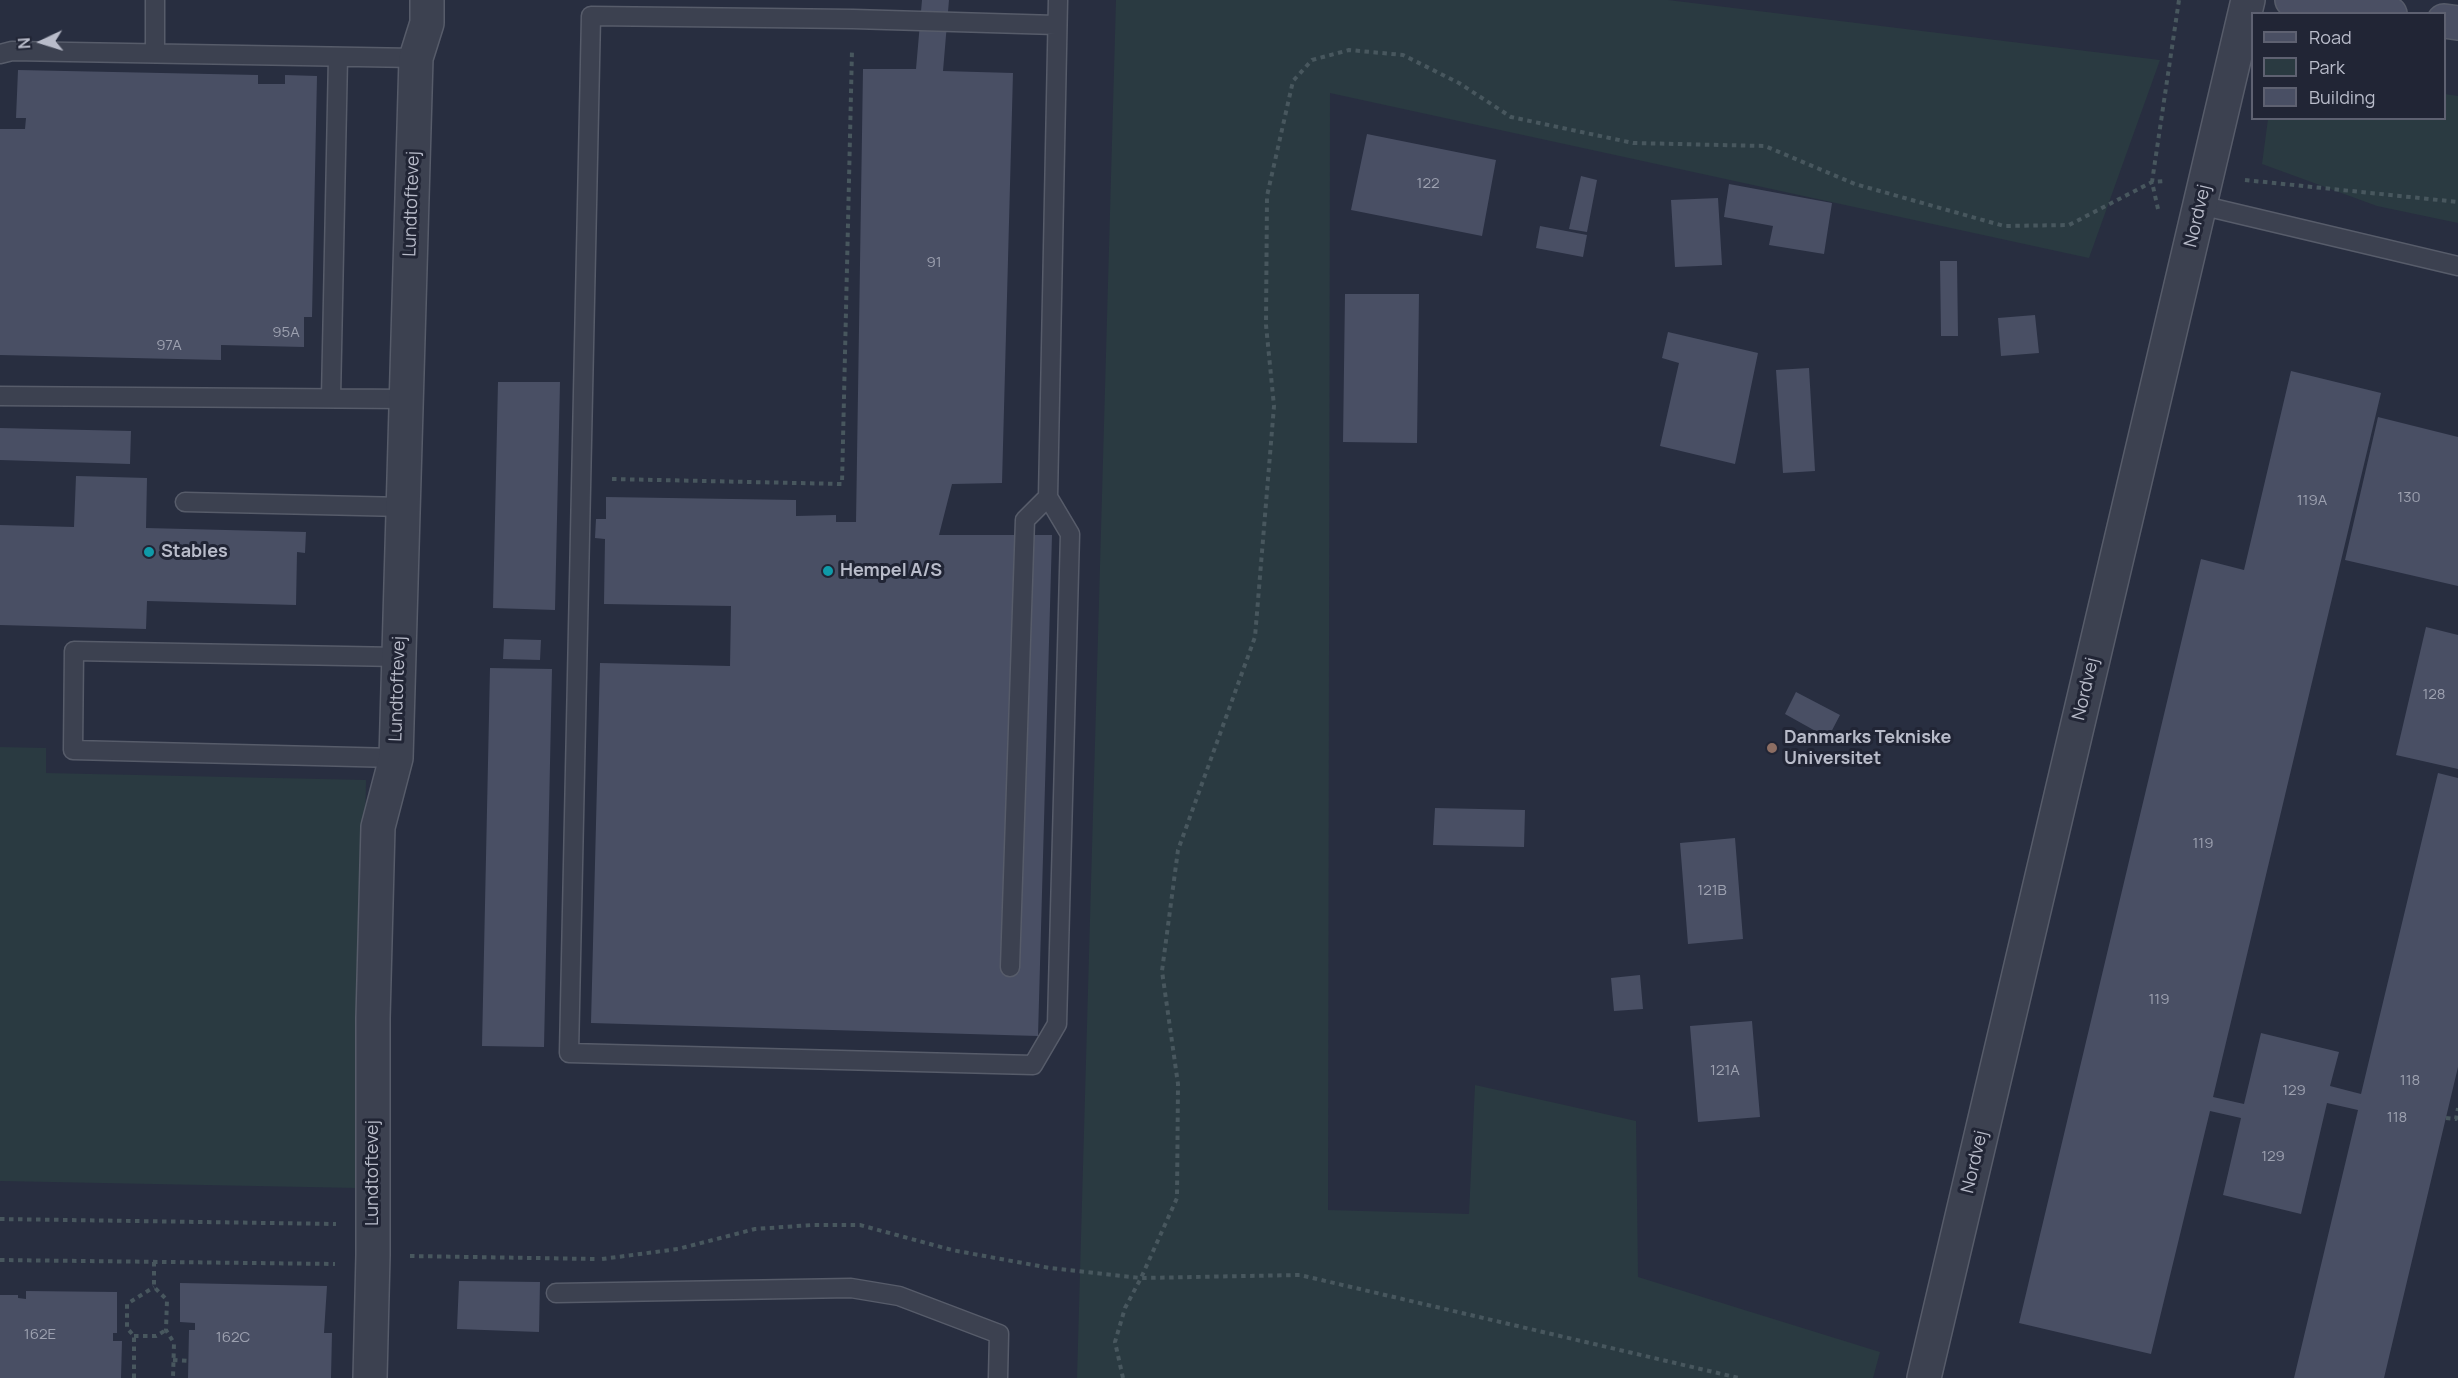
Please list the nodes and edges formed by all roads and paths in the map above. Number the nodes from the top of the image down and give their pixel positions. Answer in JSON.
{"nodes":[{"id":1,"x":155,"y":0,"type":"edge"},
{"id":2,"x":428,"y":0,"type":"edge"},
{"id":3,"x":1058,"y":0,"type":"edge"},
{"id":4,"x":2179,"y":0,"type":"edge"},
{"id":5,"x":2248,"y":0,"type":"edge"},
{"id":6,"x":2292,"y":0,"type":"edge"},
{"id":7,"x":2376,"y":12,"type":"edge"},
{"id":8,"x":853,"y":19,"type":"junction"},
{"id":9,"x":1056,"y":25,"type":"junction"},
{"id":10,"x":155,"y":53,"type":"junction"},
{"id":11,"x":0,"y":54,"type":"edge"},
{"id":12,"x":338,"y":57,"type":"junction"},
{"id":13,"x":416,"y":58,"type":"junction"},
{"id":14,"x":2152,"y":182,"type":"junction"},
{"id":15,"x":2204,"y":192,"type":"junction"},
{"id":16,"x":2458,"y":202,"type":"edge"},
{"id":17,"x":2188,"y":257,"type":"junction"},
{"id":18,"x":2458,"y":266,"type":"edge"},
{"id":19,"x":0,"y":396,"type":"edge"},
{"id":20,"x":331,"y":398,"type":"junction"},
{"id":21,"x":407,"y":399,"type":"junction"},
{"id":22,"x":582,"y":478,"type":"junction"},
{"id":23,"x":1048,"y":497,"type":"junction"},
{"id":24,"x":184,"y":502,"type":"dead end"},
{"id":25,"x":404,"y":507,"type":"junction"},
{"id":26,"x":399,"y":657,"type":"junction"},
{"id":27,"x":396,"y":758,"type":"junction"},
{"id":28,"x":1010,"y":967,"type":"dead end"},
{"id":29,"x":2458,"y":1108,"type":"edge"},
{"id":30,"x":2446,"y":1118,"type":"dead end"},
{"id":31,"x":0,"y":1219,"type":"edge"},
{"id":32,"x":373,"y":1240,"type":"junction"},
{"id":33,"x":0,"y":1260,"type":"edge"},
{"id":34,"x":154,"y":1262,"type":"junction"},
{"id":35,"x":1141,"y":1278,"type":"junction"},
{"id":36,"x":154,"y":1287,"type":"junction"},
{"id":37,"x":556,"y":1293,"type":"dead end"},
{"id":38,"x":166,"y":1330,"type":"junction"},
{"id":39,"x":134,"y":1336,"type":"junction"},
{"id":40,"x":173,"y":1360,"type":"junction"},
{"id":41,"x":189,"y":1361,"type":"dead end"},
{"id":42,"x":134,"y":1378,"type":"edge"},
{"id":43,"x":173,"y":1378,"type":"edge"},
{"id":44,"x":370,"y":1378,"type":"edge"},
{"id":45,"x":998,"y":1378,"type":"edge"},
{"id":46,"x":1123,"y":1378,"type":"edge"},
{"id":47,"x":1739,"y":1378,"type":"edge"},
{"id":48,"x":1924,"y":1378,"type":"edge"}],
"edges":[{"from":1,"to":10,"type":"lane"},
{"from":2,"to":13,"type":"street","name":"Lundtoftevej"},
{"from":3,"to":9,"type":"lane"},
{"from":4,"to":14,"type":"path"},
{"from":5,"to":15,"type":"street","name":"Nordvej"},
{"from":6,"to":7,"type":"street"},
{"from":8,"to":9,"type":"lane"},
{"from":8,"to":22,"type":"lane"},
{"from":8,"to":22,"type":"path"},
{"from":9,"to":23,"type":"lane"},
{"from":10,"to":11,"type":"lane"},
{"from":10,"to":12,"type":"lane"},
{"from":12,"to":13,"type":"lane"},
{"from":12,"to":20,"type":"lane"},
{"from":13,"to":21,"type":"street","name":"Lundtoftevej"},
{"from":14,"to":15,"type":"path"},
{"from":14,"to":17,"type":"path"},
{"from":14,"to":35,"type":"path"},
{"from":15,"to":16,"type":"path"},
{"from":15,"to":17,"type":"street","name":"Nordvej"},
{"from":15,"to":18,"type":"lane"},
{"from":17,"to":48,"type":"street","name":"Nordvej"},
{"from":19,"to":20,"type":"lane"},
{"from":20,"to":21,"type":"lane"},
{"from":21,"to":25,"type":"street","name":"Lundtoftevej"},
{"from":22,"to":23,"type":"lane"},
{"from":23,"to":28,"type":"lane"},
{"from":24,"to":25,"type":"lane"},
{"from":25,"to":26,"type":"street","name":"Lundtoftevej"},
{"from":26,"to":27,"type":"street","name":"Lundtoftevej"},
{"from":26,"to":27,"type":"lane"},
{"from":27,"to":32,"type":"street","name":"Lundtoftevej"},
{"from":29,"to":30,"type":"path"},
{"from":31,"to":32,"type":"path"},
{"from":32,"to":34,"type":"path"},
{"from":32,"to":35,"type":"path"},
{"from":32,"to":44,"type":"street","name":"Lundtoftevej"},
{"from":33,"to":34,"type":"path"},
{"from":34,"to":36,"type":"path"},
{"from":35,"to":46,"type":"path"},
{"from":35,"to":47,"type":"path"},
{"from":36,"to":38,"type":"path"},
{"from":36,"to":39,"type":"path"},
{"from":37,"to":45,"type":"lane"},
{"from":38,"to":39,"type":"path"},
{"from":38,"to":40,"type":"path"},
{"from":39,"to":42,"type":"path"},
{"from":40,"to":41,"type":"path"},
{"from":40,"to":43,"type":"path"}]}
